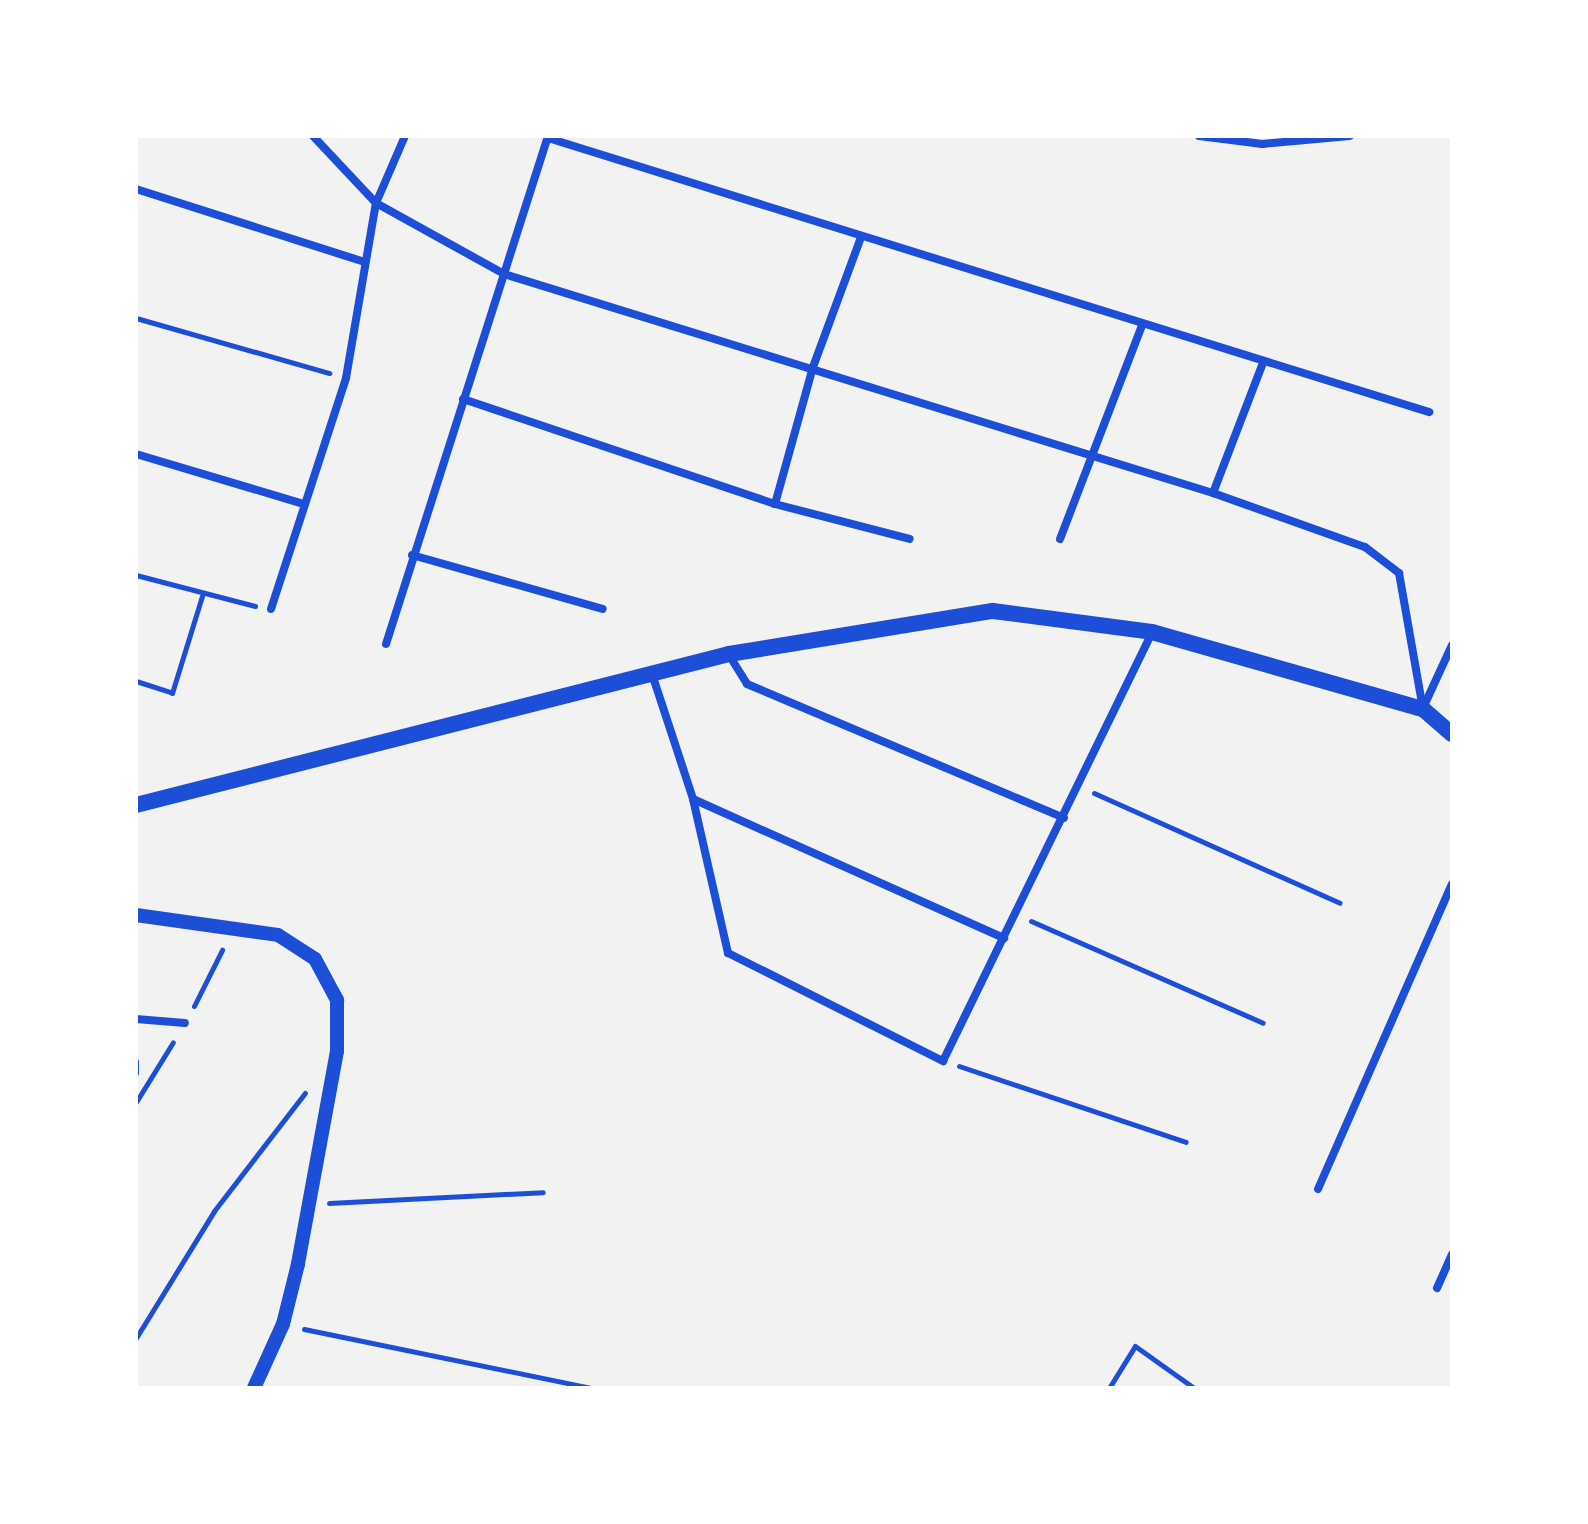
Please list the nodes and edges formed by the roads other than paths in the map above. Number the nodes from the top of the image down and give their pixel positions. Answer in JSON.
{"nodes":[{"id":1,"x":313,"y":136,"type":"edge"},
{"id":2,"x":405,"y":136,"type":"edge"},
{"id":3,"x":1199,"y":136,"type":"edge"},
{"id":4,"x":1350,"y":136,"type":"edge"},
{"id":5,"x":548,"y":137,"type":"edge"},
{"id":6,"x":136,"y":189,"type":"edge"},
{"id":7,"x":376,"y":203,"type":"junction"},
{"id":8,"x":861,"y":237,"type":"junction"},
{"id":9,"x":365,"y":262,"type":"junction"},
{"id":10,"x":504,"y":274,"type":"junction"},
{"id":11,"x":1142,"y":325,"type":"junction"},
{"id":12,"x":1263,"y":363,"type":"junction"},
{"id":13,"x":813,"y":367,"type":"junction"},
{"id":14,"x":463,"y":399,"type":"junction"},
{"id":15,"x":1429,"y":412,"type":"dead end"},
{"id":16,"x":136,"y":454,"type":"edge"},
{"id":17,"x":1092,"y":455,"type":"junction"},
{"id":18,"x":1213,"y":493,"type":"junction"},
{"id":19,"x":300,"y":503,"type":"junction"},
{"id":20,"x":775,"y":504,"type":"junction"},
{"id":21,"x":910,"y":539,"type":"dead end"},
{"id":22,"x":1060,"y":539,"type":"dead end"},
{"id":23,"x":412,"y":555,"type":"junction"},
{"id":24,"x":271,"y":609,"type":"road end"},
{"id":25,"x":603,"y":609,"type":"dead end"},
{"id":26,"x":1152,"y":632,"type":"junction"},
{"id":27,"x":386,"y":644,"type":"dead end"},
{"id":28,"x":1452,"y":645,"type":"edge"},
{"id":29,"x":729,"y":654,"type":"junction"},
{"id":30,"x":652,"y":674,"type":"junction"},
{"id":31,"x":1423,"y":709,"type":"junction"},
{"id":32,"x":1452,"y":734,"type":"edge"},
{"id":33,"x":693,"y":799,"type":"junction"},
{"id":34,"x":136,"y":805,"type":"edge"},
{"id":35,"x":1064,"y":818,"type":"junction"},
{"id":36,"x":1452,"y":884,"type":"edge"},
{"id":37,"x":136,"y":915,"type":"edge"},
{"id":38,"x":1004,"y":938,"type":"junction"},
{"id":39,"x":136,"y":1019,"type":"edge"},
{"id":40,"x":185,"y":1023,"type":"road end"},
{"id":41,"x":1318,"y":1189,"type":"dead end"},
{"id":42,"x":1452,"y":1254,"type":"edge"},
{"id":43,"x":1437,"y":1288,"type":"dead end"},
{"id":44,"x":254,"y":1388,"type":"edge"}],
"edges":[{"from":1,"to":7,"type":"street"},
{"from":2,"to":7,"type":"street"},
{"from":3,"to":4,"type":"street"},
{"from":5,"to":8,"type":"street"},
{"from":5,"to":10,"type":"street"},
{"from":6,"to":9,"type":"street"},
{"from":7,"to":9,"type":"street"},
{"from":7,"to":10,"type":"street"},
{"from":8,"to":11,"type":"street"},
{"from":8,"to":13,"type":"street"},
{"from":9,"to":19,"type":"street"},
{"from":10,"to":13,"type":"street"},
{"from":10,"to":14,"type":"street"},
{"from":11,"to":12,"type":"street"},
{"from":11,"to":17,"type":"street"},
{"from":12,"to":15,"type":"street"},
{"from":12,"to":18,"type":"street"},
{"from":13,"to":17,"type":"street"},
{"from":13,"to":20,"type":"street"},
{"from":14,"to":20,"type":"street"},
{"from":14,"to":23,"type":"street"},
{"from":16,"to":19,"type":"street"},
{"from":17,"to":18,"type":"street"},
{"from":17,"to":22,"type":"street"},
{"from":18,"to":31,"type":"street"},
{"from":19,"to":24,"type":"street"},
{"from":20,"to":21,"type":"street"},
{"from":23,"to":25,"type":"street"},
{"from":23,"to":27,"type":"street"},
{"from":26,"to":29,"type":"main road"},
{"from":26,"to":31,"type":"main road"},
{"from":26,"to":35,"type":"street"},
{"from":28,"to":31,"type":"street"},
{"from":29,"to":30,"type":"main road"},
{"from":29,"to":35,"type":"street"},
{"from":30,"to":33,"type":"street"},
{"from":30,"to":34,"type":"main road"},
{"from":31,"to":32,"type":"main road"},
{"from":33,"to":38,"type":"street"},
{"from":33,"to":38,"type":"street"},
{"from":35,"to":38,"type":"street"},
{"from":36,"to":41,"type":"street"},
{"from":37,"to":44,"type":"street"},
{"from":39,"to":40,"type":"street"},
{"from":42,"to":43,"type":"street"}]}
